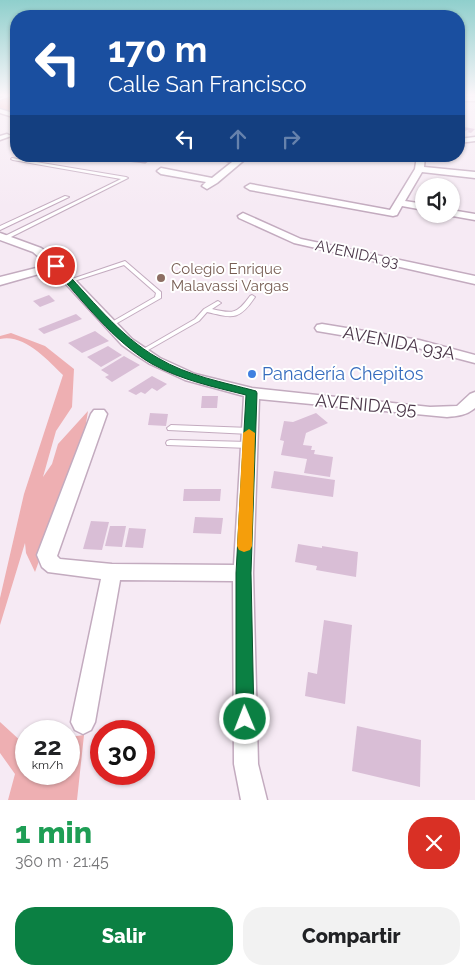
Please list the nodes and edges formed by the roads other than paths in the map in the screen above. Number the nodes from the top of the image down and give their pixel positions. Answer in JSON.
{"nodes":[{"id":1,"x":31,"y":162,"type":"edge"},
{"id":2,"x":238,"y":162,"type":"edge"},
{"id":3,"x":420,"y":162,"type":"edge"},
{"id":4,"x":419,"y":169,"type":"junction"},
{"id":5,"x":162,"y":171,"type":"dead end"},
{"id":6,"x":475,"y":175,"type":"edge"},
{"id":7,"x":214,"y":180,"type":"junction"},
{"id":8,"x":250,"y":187,"type":"dead end"},
{"id":9,"x":204,"y":188,"type":"dead end"},
{"id":10,"x":67,"y":197,"type":"dead end"},
{"id":11,"x":399,"y":203,"type":"junction"},
{"id":12,"x":415,"y":206,"type":"edge"},
{"id":13,"x":460,"y":214,"type":"edge"},
{"id":14,"x":243,"y":216,"type":"dead end"},
{"id":15,"x":475,"y":217,"type":"edge"},
{"id":16,"x":2,"y":234,"type":"edge"},
{"id":17,"x":56,"y":266,"type":"junction"},
{"id":18,"x":475,"y":280,"type":"edge"},
{"id":19,"x":0,"y":281,"type":"edge"},
{"id":20,"x":70,"y":281,"type":"junction"},
{"id":21,"x":252,"y":297,"type":"dead end"},
{"id":22,"x":218,"y":303,"type":"dead end"},
{"id":23,"x":206,"y":310,"type":"junction"},
{"id":24,"x":112,"y":324,"type":"junction"},
{"id":25,"x":322,"y":328,"type":"dead end"},
{"id":26,"x":141,"y":352,"type":"junction"},
{"id":27,"x":475,"y":359,"type":"edge"},
{"id":28,"x":252,"y":393,"type":"junction"},
{"id":29,"x":475,"y":397,"type":"edge"},
{"id":30,"x":99,"y":414,"type":"dead end"},
{"id":31,"x":171,"y":428,"type":"dead end"},
{"id":32,"x":249,"y":438,"type":"junction"},
{"id":33,"x":170,"y":443,"type":"dead end"},
{"id":34,"x":112,"y":572,"type":"junction"},
{"id":35,"x":243,"y":573,"type":"junction"},
{"id":36,"x":83,"y":722,"type":"dead end"},
{"id":37,"x":254,"y":800,"type":"edge"}],
"edges":[{"from":1,"to":16,"type":"lane"},
{"from":2,"to":7,"type":"street"},
{"from":3,"to":4,"type":"street"},
{"from":4,"to":6,"type":"street"},
{"from":4,"to":11,"type":"street"},
{"from":5,"to":7,"type":"street"},
{"from":7,"to":9,"type":"street"},
{"from":8,"to":11,"type":"street"},
{"from":10,"to":16,"type":"lane"},
{"from":11,"to":12,"type":"street"},
{"from":13,"to":15,"type":"street"},
{"from":14,"to":18,"type":"street","name":"AVENIDA 93"},
{"from":16,"to":17,"type":"street","name":"AVENIDA 95"},
{"from":17,"to":19,"type":"street"},
{"from":17,"to":20,"type":"street","name":"AVENIDA 95"},
{"from":20,"to":24,"type":"street","name":"AVENIDA 95"},
{"from":20,"to":24,"type":"lane"},
{"from":21,"to":23,"type":"lane"},
{"from":22,"to":23,"type":"lane"},
{"from":23,"to":26,"type":"lane"},
{"from":24,"to":26,"type":"street","name":"AVENIDA 95"},
{"from":25,"to":27,"type":"street","name":"AVENIDA 93A"},
{"from":26,"to":28,"type":"street","name":"AVENIDA 95"},
{"from":28,"to":29,"type":"street","name":"AVENIDA 95"},
{"from":28,"to":32,"type":"street"},
{"from":30,"to":34,"type":"street"},
{"from":31,"to":32,"type":"lane"},
{"from":32,"to":33,"type":"lane"},
{"from":32,"to":35,"type":"street"},
{"from":34,"to":35,"type":"street"},
{"from":34,"to":36,"type":"street"},
{"from":35,"to":37,"type":"street"}]}
